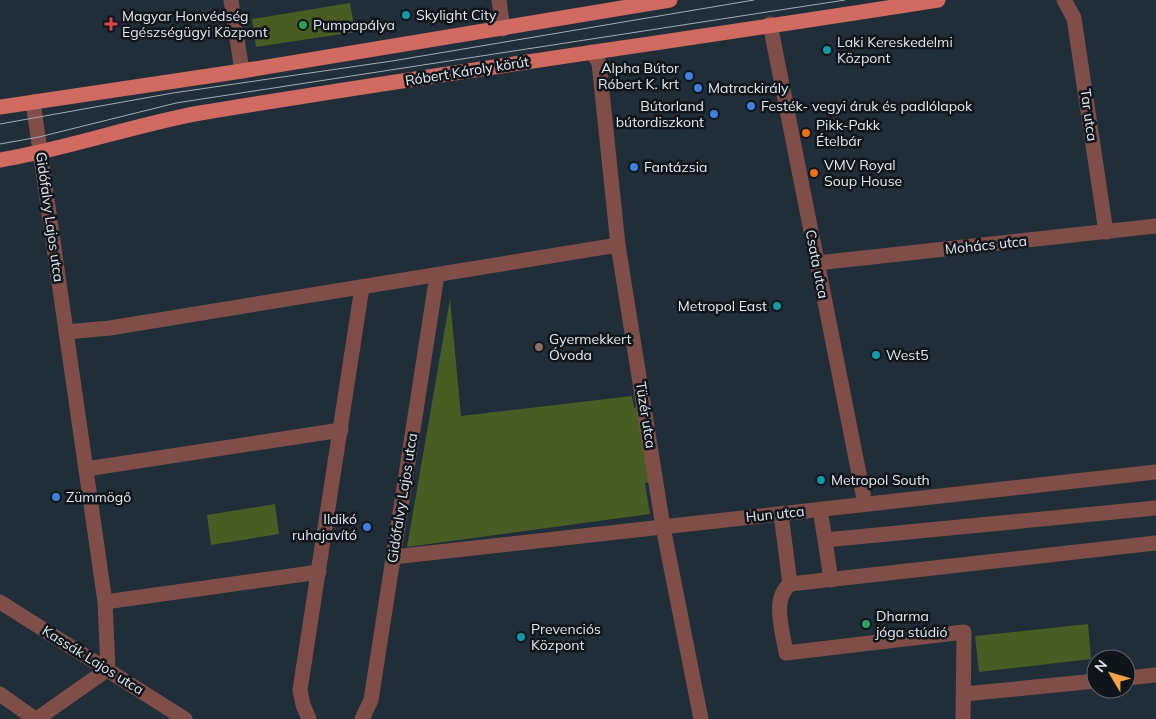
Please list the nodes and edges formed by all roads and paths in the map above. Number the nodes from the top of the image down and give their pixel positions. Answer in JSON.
{"nodes":[{"id":1,"x":231,"y":0,"type":"edge"},
{"id":2,"x":499,"y":0,"type":"edge"},
{"id":3,"x":670,"y":0,"type":"edge"},
{"id":4,"x":938,"y":0,"type":"edge"},
{"id":5,"x":1064,"y":0,"type":"edge"},
{"id":6,"x":770,"y":24,"type":"junction"},
{"id":7,"x":503,"y":29,"type":"junction"},
{"id":8,"x":592,"y":52,"type":"junction"},
{"id":9,"x":242,"y":71,"type":"junction"},
{"id":10,"x":33,"y":102,"type":"junction"},
{"id":11,"x":0,"y":107,"type":"edge"},
{"id":12,"x":41,"y":153,"type":"junction"},
{"id":13,"x":0,"y":160,"type":"edge"},
{"id":14,"x":1156,"y":226,"type":"edge"},
{"id":15,"x":1106,"y":232,"type":"junction"},
{"id":16,"x":618,"y":245,"type":"junction"},
{"id":17,"x":817,"y":263,"type":"junction"},
{"id":18,"x":437,"y":275,"type":"junction"},
{"id":19,"x":362,"y":287,"type":"junction"},
{"id":20,"x":66,"y":332,"type":"junction"},
{"id":21,"x":340,"y":430,"type":"junction"},
{"id":22,"x":86,"y":469,"type":"junction"},
{"id":23,"x":1156,"y":472,"type":"edge"},
{"id":24,"x":865,"y":504,"type":"junction"},
{"id":25,"x":1156,"y":508,"type":"edge"},
{"id":26,"x":820,"y":510,"type":"junction"},
{"id":27,"x":781,"y":514,"type":"junction"},
{"id":28,"x":663,"y":527,"type":"junction"},
{"id":29,"x":825,"y":540,"type":"junction"},
{"id":30,"x":1156,"y":543,"type":"edge"},
{"id":31,"x":393,"y":557,"type":"junction"},
{"id":32,"x":319,"y":572,"type":"junction"},
{"id":33,"x":831,"y":580,"type":"junction"},
{"id":34,"x":790,"y":584,"type":"junction"},
{"id":35,"x":0,"y":602,"type":"edge"},
{"id":36,"x":105,"y":602,"type":"junction"},
{"id":37,"x":108,"y":669,"type":"junction"},
{"id":38,"x":1156,"y":675,"type":"edge"},
{"id":39,"x":1136,"y":677,"type":"edge"},
{"id":40,"x":1086,"y":682,"type":"edge"},
{"id":41,"x":0,"y":694,"type":"edge"},
{"id":42,"x":964,"y":694,"type":"junction"},
{"id":43,"x":36,"y":719,"type":"edge"},
{"id":44,"x":185,"y":719,"type":"edge"},
{"id":45,"x":309,"y":719,"type":"edge"},
{"id":46,"x":362,"y":719,"type":"edge"},
{"id":47,"x":701,"y":719,"type":"edge"},
{"id":48,"x":963,"y":719,"type":"edge"}],
"edges":[{"from":1,"to":9,"type":"street"},
{"from":2,"to":7,"type":"street"},
{"from":3,"to":7,"type":"main road"},
{"from":4,"to":6,"type":"main road","name":"Róbert Károly körút"},
{"from":5,"to":15,"type":"street","name":"Tar utca"},
{"from":6,"to":8,"type":"main road","name":"Róbert Károly körút"},
{"from":6,"to":17,"type":"street","name":"Csata utca"},
{"from":7,"to":9,"type":"main road"},
{"from":8,"to":12,"type":"main road","name":"Róbert Károly körút"},
{"from":8,"to":16,"type":"street","name":"Tüzér utca"},
{"from":9,"to":10,"type":"main road"},
{"from":10,"to":11,"type":"main road"},
{"from":10,"to":12,"type":"street","name":"Gidófalvy Lajos utca"},
{"from":12,"to":13,"type":"main road","name":"Róbert Károly körút"},
{"from":12,"to":20,"type":"street","name":"Gidófalvy Lajos utca"},
{"from":14,"to":15,"type":"street","name":"Mohács utca"},
{"from":15,"to":17,"type":"street","name":"Mohács utca"},
{"from":16,"to":18,"type":"street"},
{"from":16,"to":28,"type":"street","name":"Tüzér utca"},
{"from":17,"to":24,"type":"street","name":"Csata utca"},
{"from":18,"to":19,"type":"street"},
{"from":18,"to":31,"type":"street","name":"Gidófalvy Lajos utca"},
{"from":19,"to":20,"type":"street"},
{"from":19,"to":21,"type":"street"},
{"from":20,"to":22,"type":"street","name":"Gidófalvy Lajos utca"},
{"from":21,"to":22,"type":"street"},
{"from":21,"to":32,"type":"street"},
{"from":22,"to":36,"type":"street","name":"Gidófalvy Lajos utca"},
{"from":23,"to":24,"type":"street","name":"Hun utca"},
{"from":24,"to":26,"type":"street","name":"Hun utca"},
{"from":25,"to":29,"type":"street"},
{"from":26,"to":27,"type":"street","name":"Hun utca"},
{"from":26,"to":29,"type":"street"},
{"from":27,"to":28,"type":"street","name":"Hun utca"},
{"from":27,"to":34,"type":"street"},
{"from":28,"to":31,"type":"street","name":"Hun utca"},
{"from":28,"to":47,"type":"street","name":"Tüzér utca"},
{"from":29,"to":33,"type":"street"},
{"from":30,"to":33,"type":"street"},
{"from":31,"to":46,"type":"street","name":"Gidófalvy Lajos utca"},
{"from":32,"to":36,"type":"street"},
{"from":32,"to":45,"type":"street"},
{"from":33,"to":34,"type":"street"},
{"from":34,"to":42,"type":"street"},
{"from":35,"to":37,"type":"street","name":"Kassák Lajos utca"},
{"from":36,"to":37,"type":"street","name":"Gidófalvy Lajos utca"},
{"from":37,"to":43,"type":"street"},
{"from":37,"to":44,"type":"street","name":"Kassák Lajos utca"},
{"from":38,"to":39,"type":"street"},
{"from":40,"to":42,"type":"street"},
{"from":41,"to":43,"type":"street"},
{"from":42,"to":48,"type":"street"}]}
